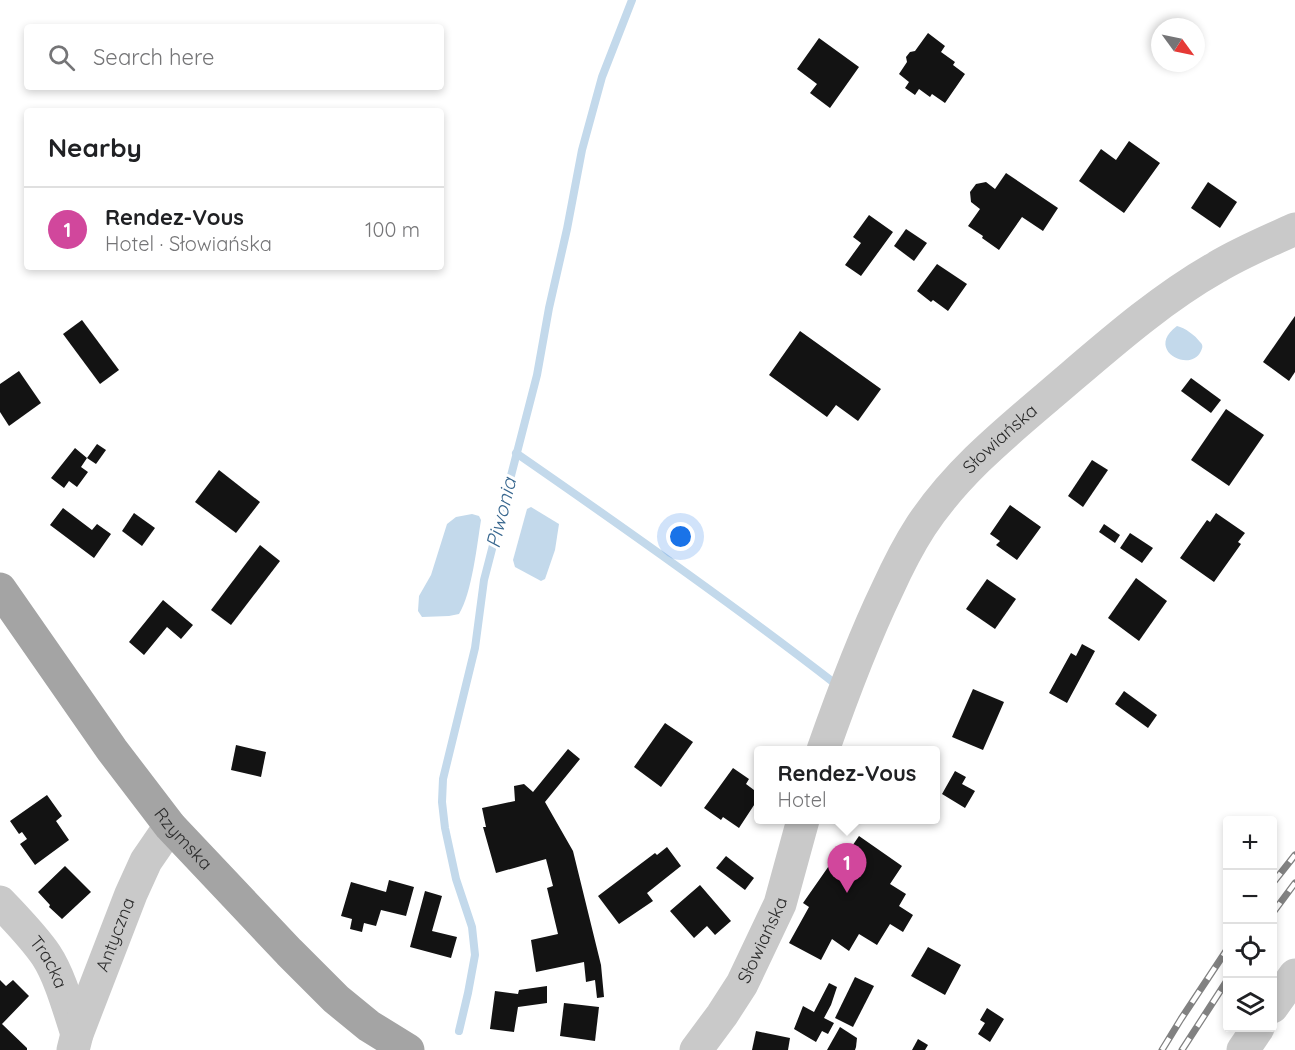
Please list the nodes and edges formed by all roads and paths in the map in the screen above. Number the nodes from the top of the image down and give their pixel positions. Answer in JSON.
{"nodes":[{"id":1,"x":1295,"y":229,"type":"edge"},
{"id":2,"x":0,"y":589,"type":"edge"},
{"id":3,"x":824,"y":746,"type":"edge"},
{"id":4,"x":803,"y":824,"type":"edge"},
{"id":5,"x":170,"y":826,"type":"junction"},
{"id":6,"x":0,"y":902,"type":"edge"},
{"id":7,"x":1295,"y":975,"type":"edge"},
{"id":8,"x":1277,"y":1000,"type":"edge"},
{"id":9,"x":1255,"y":1032,"type":"edge"},
{"id":10,"x":75,"y":1042,"type":"edge"},
{"id":11,"x":408,"y":1050,"type":"edge"},
{"id":12,"x":696,"y":1050,"type":"edge"},
{"id":13,"x":1243,"y":1050,"type":"edge"}],
"edges":[{"from":1,"to":3,"type":"street","name":"Słowiańska"},
{"from":2,"to":5,"type":"main road","name":"Rzymska"},
{"from":4,"to":12,"type":"street","name":"Słowiańska"},
{"from":5,"to":10,"type":"street","name":"Antyczna"},
{"from":5,"to":11,"type":"main road","name":"Rzymska"},
{"from":6,"to":10,"type":"street","name":"Tracka"},
{"from":7,"to":8,"type":"street"},
{"from":9,"to":13,"type":"street"}]}
